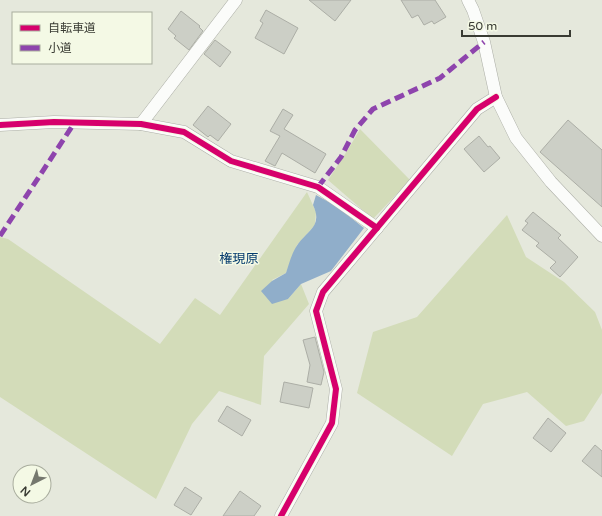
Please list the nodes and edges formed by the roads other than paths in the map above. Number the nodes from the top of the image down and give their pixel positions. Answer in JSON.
{"nodes":[{"id":1,"x":236,"y":0,"type":"edge"},
{"id":2,"x":468,"y":0,"type":"edge"},
{"id":3,"x":496,"y":97,"type":"junction"},
{"id":4,"x":0,"y":124,"type":"edge"},
{"id":5,"x":141,"y":124,"type":"junction"},
{"id":6,"x":377,"y":228,"type":"junction"},
{"id":7,"x":602,"y":236,"type":"edge"},
{"id":8,"x":281,"y":516,"type":"edge"}],
"edges":[{"from":1,"to":5,"type":"street"},
{"from":2,"to":3,"type":"street"},
{"from":3,"to":6,"type":"street"},
{"from":3,"to":7,"type":"street"},
{"from":4,"to":5,"type":"street"},
{"from":5,"to":6,"type":"street"},
{"from":6,"to":8,"type":"street"}]}
